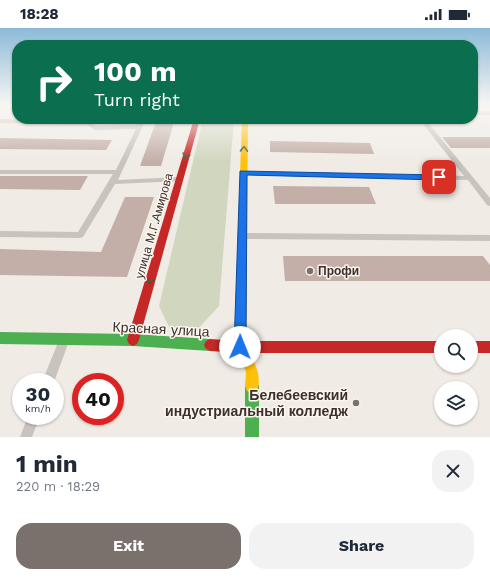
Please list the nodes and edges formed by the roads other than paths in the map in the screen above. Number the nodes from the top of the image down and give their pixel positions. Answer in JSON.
{"nodes":[{"id":1,"x":90,"y":124,"type":"edge"},
{"id":2,"x":140,"y":124,"type":"edge"},
{"id":3,"x":196,"y":124,"type":"edge"},
{"id":4,"x":245,"y":124,"type":"edge"},
{"id":5,"x":426,"y":124,"type":"edge"},
{"id":6,"x":139,"y":127,"type":"junction"},
{"id":7,"x":0,"y":172,"type":"edge"},
{"id":8,"x":117,"y":172,"type":"junction"},
{"id":9,"x":243,"y":173,"type":"junction"},
{"id":10,"x":469,"y":178,"type":"junction"},
{"id":11,"x":180,"y":179,"type":"junction"},
{"id":12,"x":113,"y":182,"type":"junction"},
{"id":13,"x":490,"y":203,"type":"edge"},
{"id":14,"x":0,"y":234,"type":"edge"},
{"id":15,"x":242,"y":236,"type":"junction"},
{"id":16,"x":490,"y":238,"type":"edge"},
{"id":17,"x":0,"y":338,"type":"edge"},
{"id":18,"x":64,"y":339,"type":"junction"},
{"id":19,"x":133,"y":340,"type":"junction"},
{"id":20,"x":490,"y":346,"type":"edge"},
{"id":21,"x":240,"y":347,"type":"junction"},
{"id":22,"x":434,"y":347,"type":"edge"},
{"id":23,"x":478,"y":347,"type":"edge"},
{"id":24,"x":51,"y":373,"type":"edge"},
{"id":25,"x":31,"y":425,"type":"edge"},
{"id":26,"x":26,"y":437,"type":"edge"},
{"id":27,"x":252,"y":437,"type":"edge"}],
"edges":[{"from":1,"to":6,"type":"lane"},
{"from":2,"to":6,"type":"lane"},
{"from":3,"to":11,"type":"street","name":"улица М.Г.Амирова","one_way":true},
{"from":9,"to":4,"type":"street","one_way":true},
{"from":5,"to":10,"type":"lane"},
{"from":6,"to":8,"type":"lane"},
{"from":7,"to":8,"type":"lane"},
{"from":8,"to":12,"type":"lane"},
{"from":9,"to":10,"type":"lane"},
{"from":9,"to":15,"type":"street"},
{"from":10,"to":13,"type":"lane"},
{"from":11,"to":12,"type":"lane"},
{"from":11,"to":19,"type":"street","name":"улица М.Г.Амирова","one_way":true},
{"from":12,"to":14,"type":"lane"},
{"from":15,"to":16,"type":"lane"},
{"from":15,"to":21,"type":"street"},
{"from":17,"to":18,"type":"street","name":"Красная улица"},
{"from":18,"to":19,"type":"street","name":"Красная улица"},
{"from":18,"to":24,"type":"lane"},
{"from":19,"to":21,"type":"street","name":"Красная улица"},
{"from":20,"to":23,"type":"street"},
{"from":21,"to":22,"type":"street","name":"Красная улица"},
{"from":21,"to":27,"type":"street"},
{"from":25,"to":26,"type":"lane"}]}
